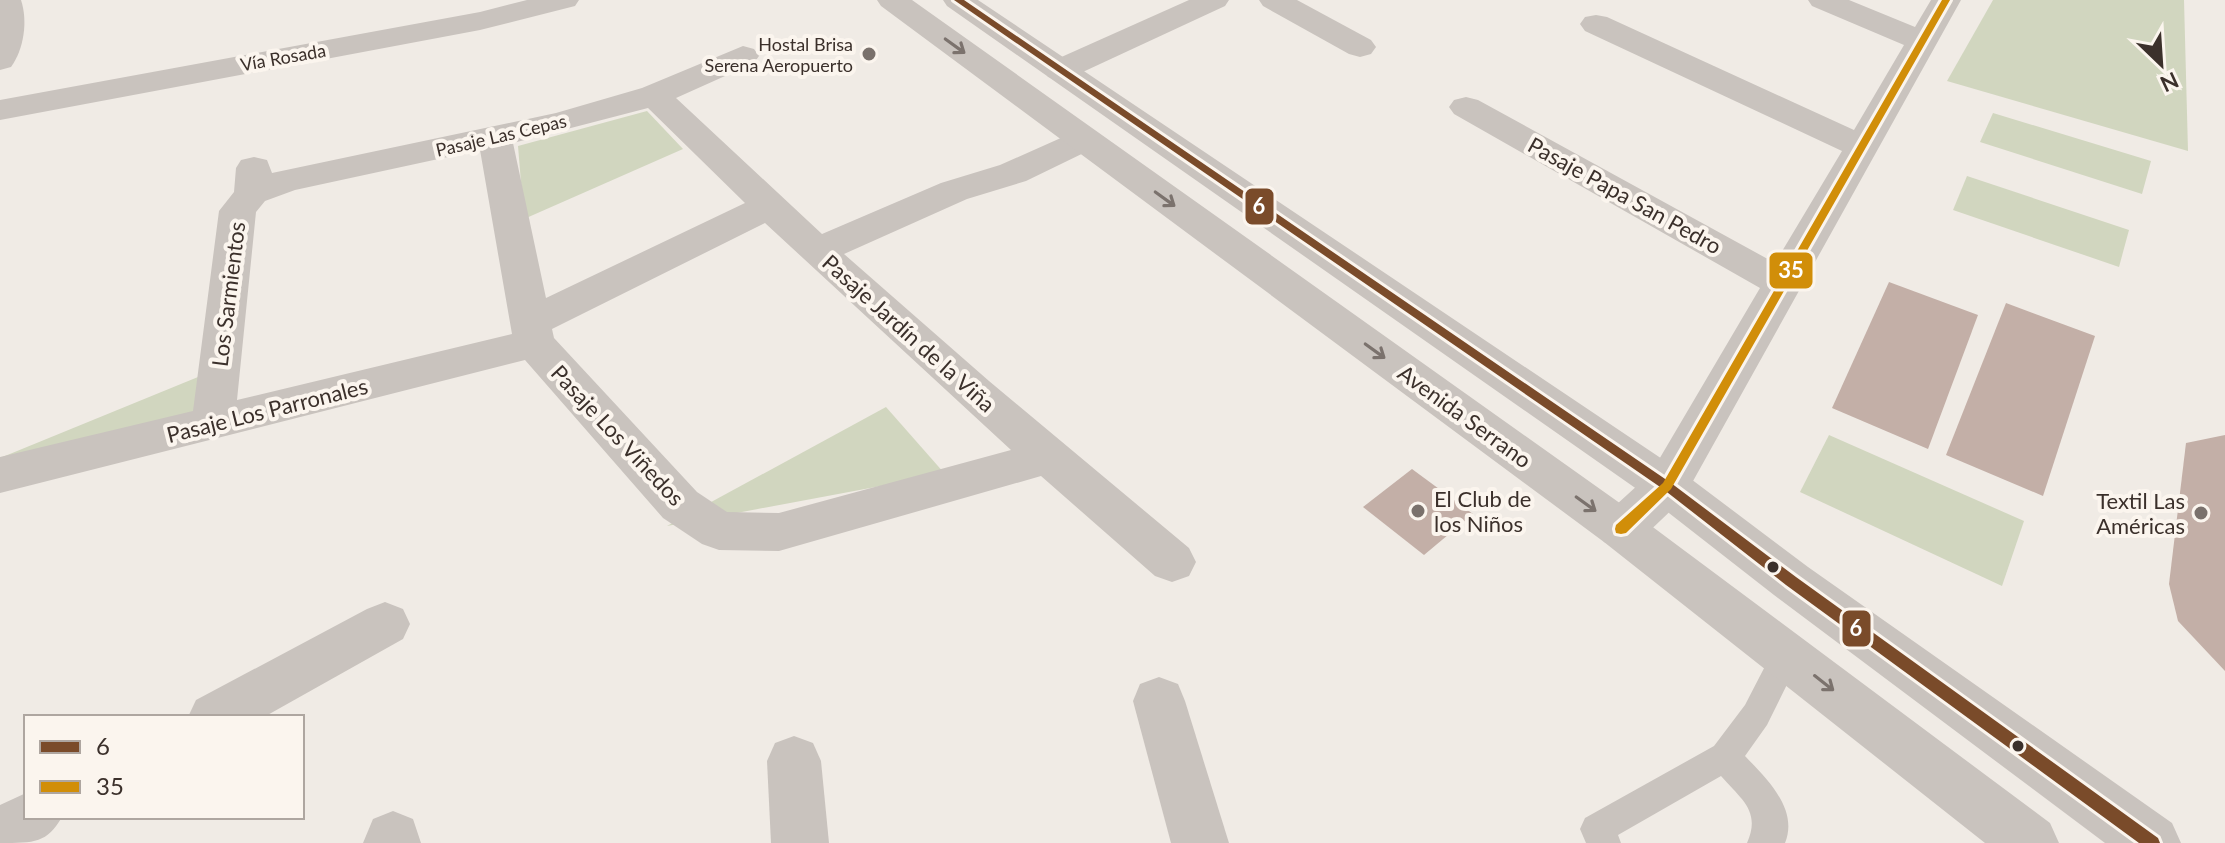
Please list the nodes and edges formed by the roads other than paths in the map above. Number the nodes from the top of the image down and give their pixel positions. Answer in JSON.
{"nodes":[{"id":1,"x":564,"y":0,"type":"edge"},
{"id":2,"x":892,"y":0,"type":"edge"},
{"id":3,"x":958,"y":0,"type":"edge"},
{"id":4,"x":1214,"y":0,"type":"edge"},
{"id":5,"x":1274,"y":0,"type":"edge"},
{"id":6,"x":1823,"y":0,"type":"edge"},
{"id":7,"x":1946,"y":0,"type":"edge"},
{"id":8,"x":5,"y":17,"type":"edge"},
{"id":9,"x":1596,"y":24,"type":"dead end"},
{"id":10,"x":1923,"y":42,"type":"junction"},
{"id":11,"x":1360,"y":47,"type":"dead end"},
{"id":12,"x":743,"y":56,"type":"dead end"},
{"id":13,"x":0,"y":60,"type":"edge"},
{"id":14,"x":1060,"y":70,"type":"junction"},
{"id":15,"x":654,"y":95,"type":"junction"},
{"id":16,"x":1105,"y":101,"type":"junction"},
{"id":17,"x":1466,"y":107,"type":"dead end"},
{"id":18,"x":0,"y":110,"type":"edge"},
{"id":19,"x":1071,"y":131,"type":"junction"},
{"id":20,"x":495,"y":138,"type":"junction"},
{"id":21,"x":1862,"y":147,"type":"junction"},
{"id":22,"x":253,"y":181,"type":"joint"},
{"id":23,"x":767,"y":207,"type":"junction"},
{"id":24,"x":817,"y":251,"type":"junction"},
{"id":25,"x":1783,"y":284,"type":"junction"},
{"id":26,"x":532,"y":332,"type":"junction"},
{"id":27,"x":213,"y":424,"type":"junction"},
{"id":28,"x":1047,"y":457,"type":"junction"},
{"id":29,"x":0,"y":475,"type":"edge"},
{"id":30,"x":1667,"y":486,"type":"junction"},
{"id":31,"x":1621,"y":529,"type":"junction"},
{"id":32,"x":1172,"y":562,"type":"dead end"},
{"id":33,"x":385,"y":624,"type":"dead end"},
{"id":34,"x":1787,"y":654,"type":"junction"},
{"id":35,"x":1159,"y":701,"type":"dead end"},
{"id":36,"x":219,"y":715,"type":"edge"},
{"id":37,"x":1725,"y":757,"type":"junction"},
{"id":38,"x":794,"y":761,"type":"dead end"},
{"id":39,"x":30,"y":819,"type":"edge"},
{"id":40,"x":0,"y":836,"type":"edge"},
{"id":41,"x":800,"y":843,"type":"edge"},
{"id":42,"x":1200,"y":843,"type":"edge"},
{"id":43,"x":1604,"y":843,"type":"edge"},
{"id":44,"x":1764,"y":843,"type":"edge"},
{"id":45,"x":2030,"y":843,"type":"edge"},
{"id":46,"x":2152,"y":843,"type":"edge"}],
"edges":[{"from":1,"to":18,"type":"street","name":"Vía Rosada"},
{"from":2,"to":19,"type":"street","name":"Avenida Serrano","one_way":true},
{"from":3,"to":14,"type":"street"},
{"from":4,"to":14,"type":"street"},
{"from":5,"to":11,"type":"street"},
{"from":6,"to":10,"type":"street"},
{"from":7,"to":10,"type":"street"},
{"from":8,"to":13,"type":"street"},
{"from":9,"to":21,"type":"street"},
{"from":10,"to":21,"type":"street"},
{"from":12,"to":15,"type":"street","name":"Pasaje Las Cepas"},
{"from":14,"to":16,"type":"street"},
{"from":15,"to":20,"type":"street","name":"Pasaje Las Cepas"},
{"from":15,"to":23,"type":"street","name":"Pasaje Jardín de la Viña"},
{"from":16,"to":19,"type":"street"},
{"from":16,"to":30,"type":"street"},
{"from":17,"to":25,"type":"street","name":"Pasaje Papa San Pedro"},
{"from":19,"to":24,"type":"street"},
{"from":19,"to":31,"type":"street","name":"Avenida Serrano","one_way":true},
{"from":20,"to":22,"type":"street","name":"Pasaje Las Cepas"},
{"from":20,"to":26,"type":"street","name":"Pasaje Los Viñedos"},
{"from":21,"to":25,"type":"street"},
{"from":22,"to":27,"type":"street","name":"Los Sarmientos"},
{"from":23,"to":24,"type":"street","name":"Pasaje Jardín de la Viña"},
{"from":23,"to":26,"type":"street","name":"Pasaje Los Parronales"},
{"from":24,"to":28,"type":"street","name":"Pasaje Jardín de la Viña"},
{"from":25,"to":30,"type":"street"},
{"from":26,"to":27,"type":"street","name":"Pasaje Los Parronales"},
{"from":26,"to":28,"type":"street","name":"Pasaje Los Viñedos"},
{"from":27,"to":29,"type":"street","name":"Pasaje Los Parronales"},
{"from":28,"to":32,"type":"street","name":"Pasaje Jardín de la Viña"},
{"from":30,"to":31,"type":"street"},
{"from":30,"to":46,"type":"street"},
{"from":31,"to":34,"type":"street","name":"Avenida Serrano"},
{"from":33,"to":36,"type":"street"},
{"from":34,"to":37,"type":"lane"},
{"from":34,"to":45,"type":"street","name":"Avenida Serrano","one_way":true},
{"from":35,"to":42,"type":"street"},
{"from":37,"to":43,"type":"lane"},
{"from":37,"to":44,"type":"lane"},
{"from":38,"to":41,"type":"street"},
{"from":39,"to":40,"type":"street"}]}
